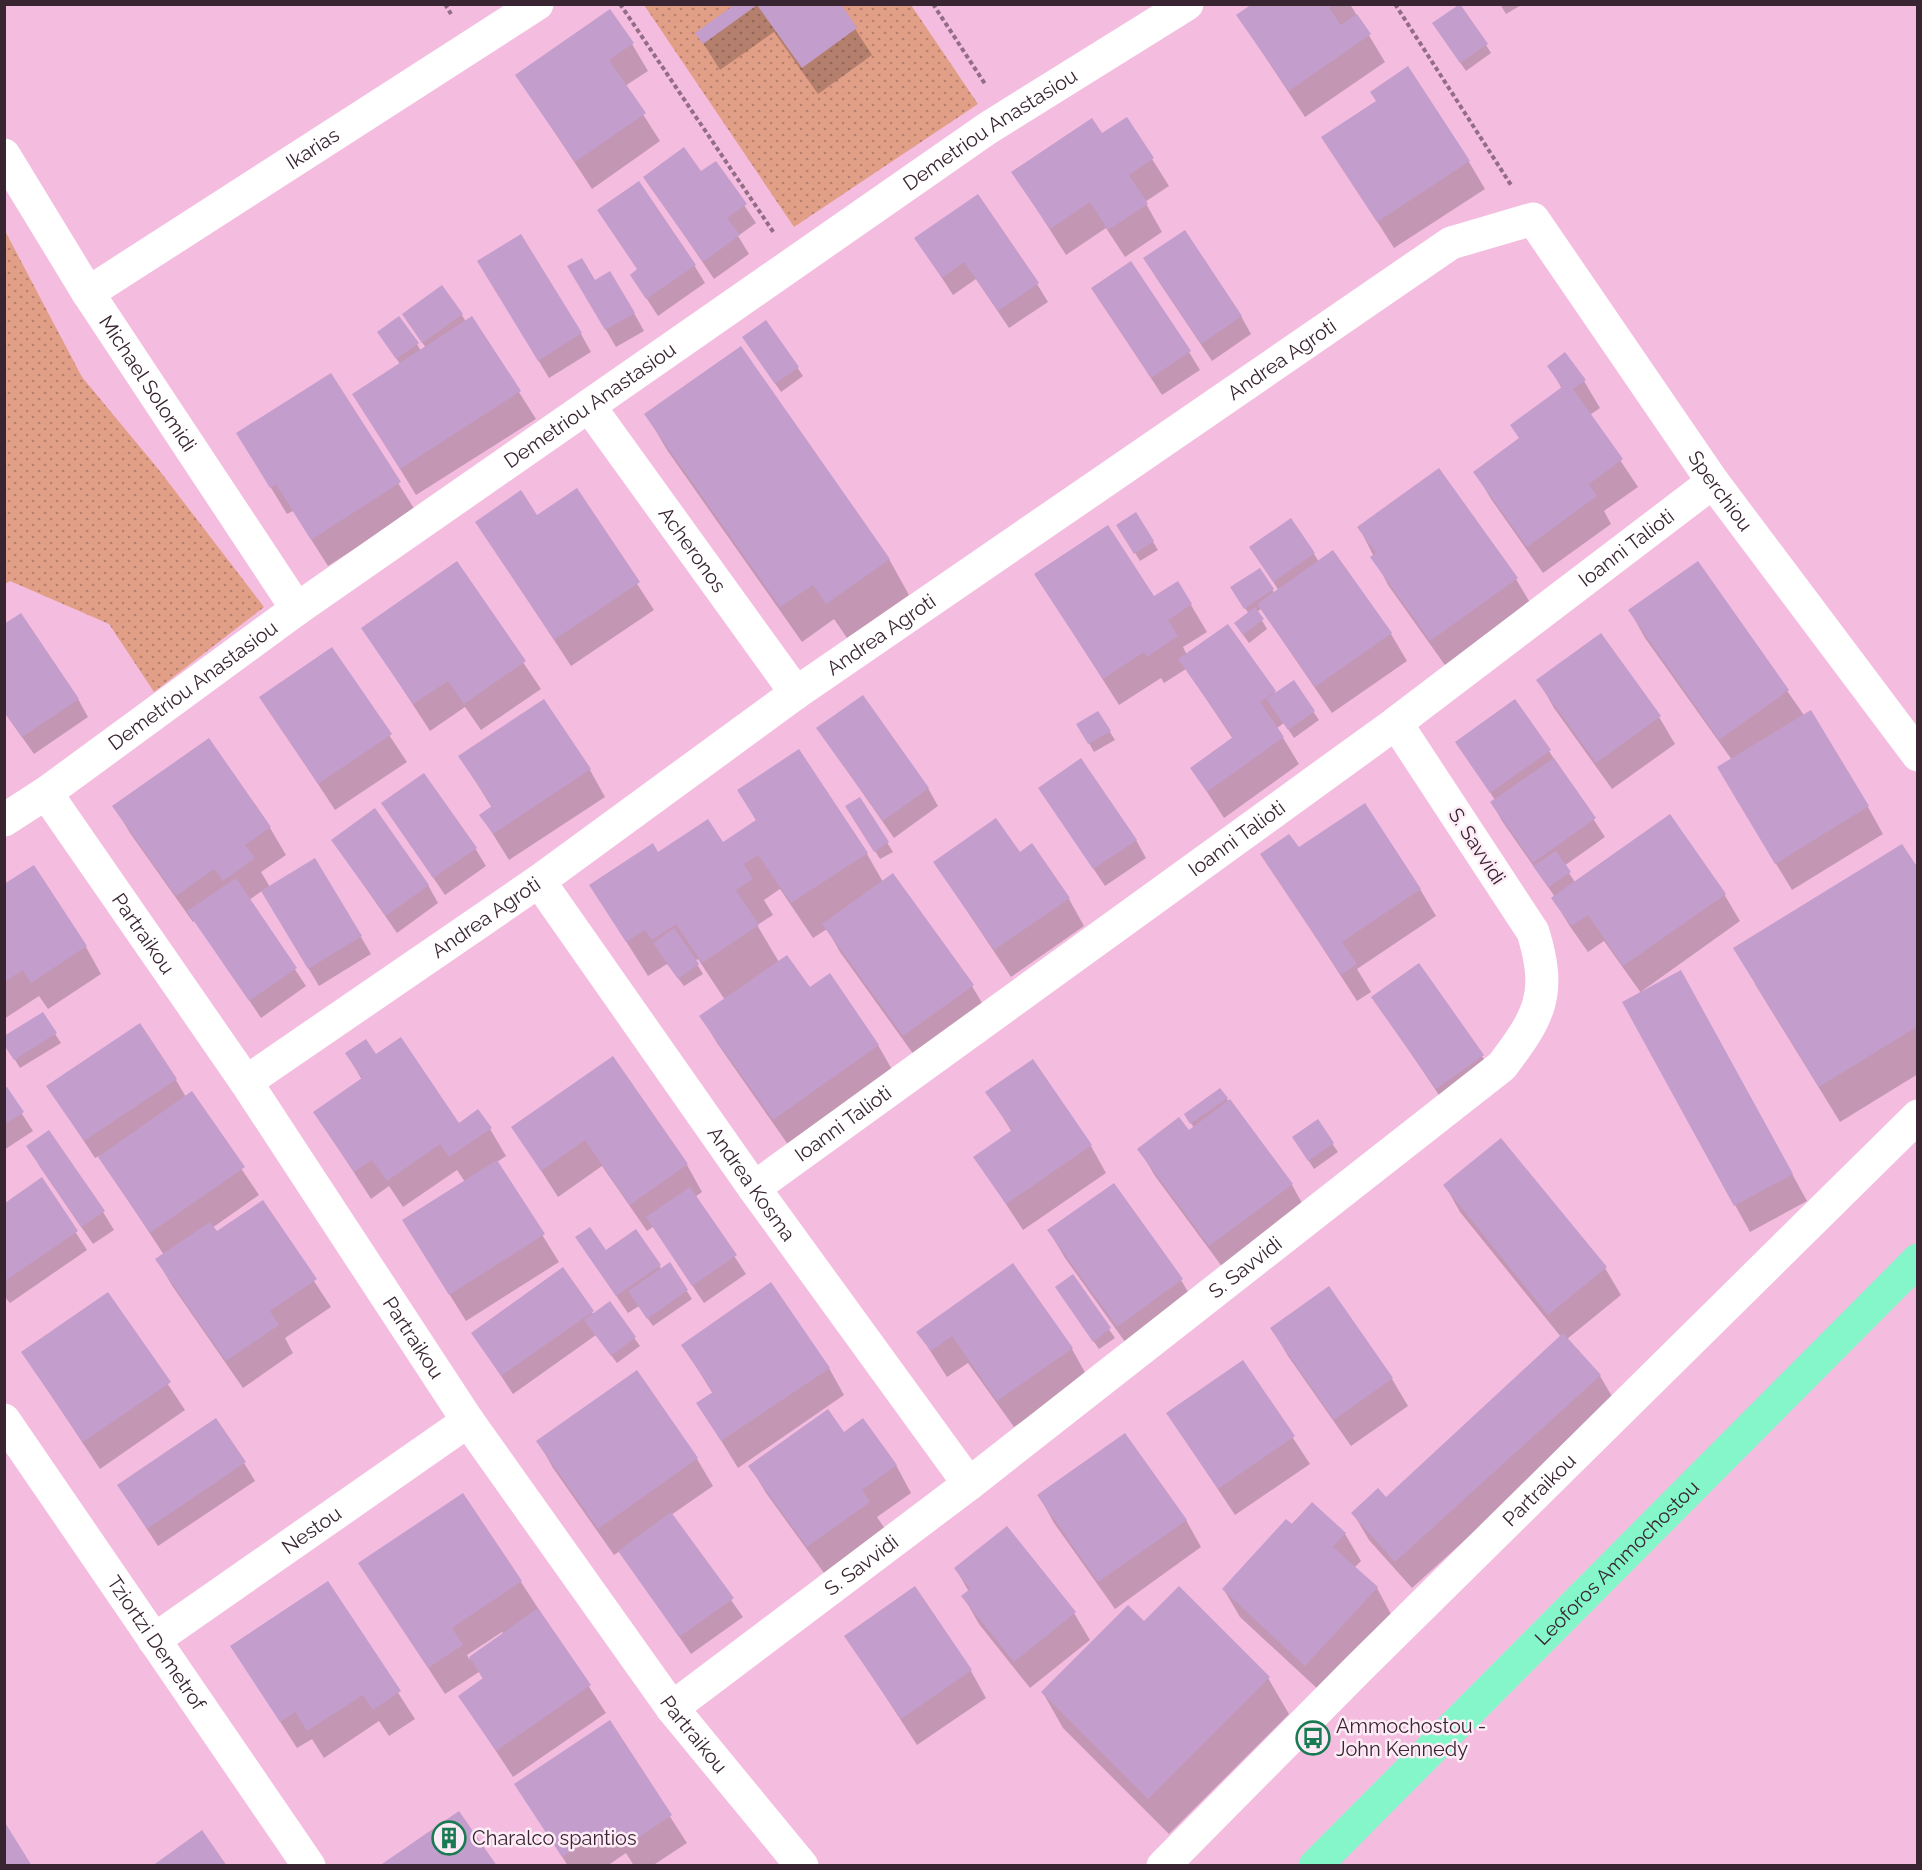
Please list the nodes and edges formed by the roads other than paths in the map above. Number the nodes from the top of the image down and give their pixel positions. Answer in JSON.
{"nodes":[{"id":1,"x":537,"y":4,"type":"edge"},
{"id":2,"x":1187,"y":4,"type":"edge"},
{"id":3,"x":4,"y":155,"type":"edge"},
{"id":4,"x":1533,"y":219,"type":"joint"},
{"id":5,"x":88,"y":293,"type":"junction"},
{"id":6,"x":589,"y":406,"type":"junction"},
{"id":7,"x":1713,"y":482,"type":"junction"},
{"id":8,"x":297,"y":609,"type":"junction"},
{"id":9,"x":796,"y":693,"type":"junction"},
{"id":10,"x":1396,"y":723,"type":"junction"},
{"id":11,"x":1917,"y":754,"type":"edge"},
{"id":12,"x":46,"y":793,"type":"junction"},
{"id":13,"x":4,"y":820,"type":"edge"},
{"id":14,"x":538,"y":881,"type":"junction"},
{"id":15,"x":246,"y":1082,"type":"junction"},
{"id":16,"x":1917,"y":1116,"type":"edge"},
{"id":17,"x":754,"y":1188,"type":"junction"},
{"id":18,"x":1917,"y":1260,"type":"edge"},
{"id":19,"x":4,"y":1420,"type":"edge"},
{"id":20,"x":468,"y":1421,"type":"junction"},
{"id":21,"x":969,"y":1484,"type":"junction"},
{"id":22,"x":154,"y":1640,"type":"junction"},
{"id":23,"x":672,"y":1708,"type":"junction"},
{"id":24,"x":309,"y":1866,"type":"edge"},
{"id":25,"x":802,"y":1866,"type":"edge"},
{"id":26,"x":1162,"y":1866,"type":"edge"},
{"id":27,"x":1316,"y":1866,"type":"edge"}],
"edges":[{"from":1,"to":5,"type":"street","name":"Ikarias"},
{"from":2,"to":6,"type":"street","name":"Demetriou Anastasiou"},
{"from":3,"to":5,"type":"street","name":"Michael Solomidi"},
{"from":4,"to":7,"type":"street","name":"Sperchiou"},
{"from":4,"to":9,"type":"street","name":"Andrea Agroti"},
{"from":5,"to":8,"type":"street","name":"Michael Solomidi"},
{"from":6,"to":8,"type":"street","name":"Demetriou Anastasiou"},
{"from":6,"to":9,"type":"street","name":"Acheronos"},
{"from":7,"to":10,"type":"street","name":"Ioanni Talioti"},
{"from":7,"to":11,"type":"street","name":"Sperchiou"},
{"from":8,"to":12,"type":"street","name":"Demetriou Anastasiou"},
{"from":9,"to":14,"type":"street","name":"Andrea Agroti"},
{"from":10,"to":17,"type":"street","name":"Ioanni Talioti"},
{"from":10,"to":21,"type":"street","name":"S. Savvidi"},
{"from":12,"to":13,"type":"street","name":"Demetriou Anastasiou"},
{"from":12,"to":15,"type":"street","name":"Partraikou"},
{"from":14,"to":15,"type":"street","name":"Andrea Agroti"},
{"from":14,"to":17,"type":"street","name":"Andrea Kosma"},
{"from":15,"to":20,"type":"street","name":"Partraikou"},
{"from":16,"to":26,"type":"street","name":"Partraikou"},
{"from":17,"to":21,"type":"street","name":"Andrea Kosma"},
{"from":18,"to":27,"type":"main road","name":"Leoforos Ammochostou"},
{"from":19,"to":22,"type":"street","name":"Tziortzi Demetrof"},
{"from":20,"to":22,"type":"street","name":"Nestou"},
{"from":20,"to":23,"type":"street","name":"Partraikou"},
{"from":21,"to":23,"type":"street","name":"S. Savvidi"},
{"from":22,"to":24,"type":"street","name":"Tziortzi Demetrof"},
{"from":23,"to":25,"type":"street","name":"Partraikou"}]}
